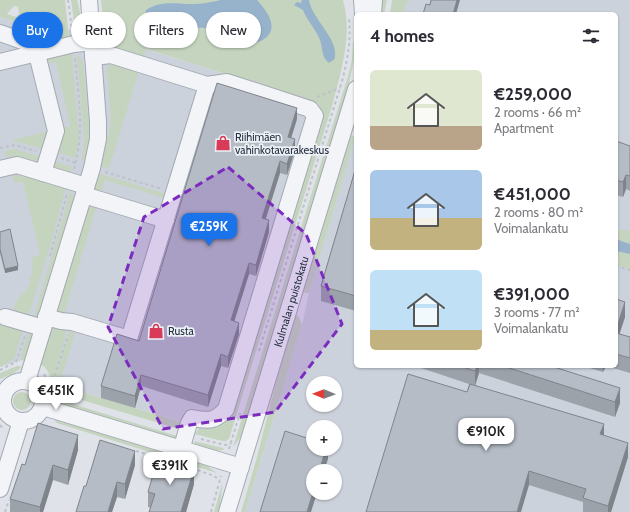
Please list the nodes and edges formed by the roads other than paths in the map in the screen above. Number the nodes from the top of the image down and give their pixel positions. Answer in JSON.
{"nodes":[{"id":1,"x":89,"y":0,"type":"edge"},
{"id":2,"x":362,"y":0,"type":"edge"},
{"id":3,"x":374,"y":0,"type":"edge"},
{"id":4,"x":363,"y":12,"type":"edge"},
{"id":5,"x":373,"y":12,"type":"edge"},
{"id":6,"x":0,"y":33,"type":"edge"},
{"id":7,"x":93,"y":49,"type":"junction"},
{"id":8,"x":37,"y":54,"type":"junction"},
{"id":9,"x":0,"y":62,"type":"edge"},
{"id":10,"x":208,"y":85,"type":"junction"},
{"id":11,"x":352,"y":88,"type":"edge"},
{"id":12,"x":0,"y":169,"type":"edge"},
{"id":13,"x":43,"y":173,"type":"junction"},
{"id":14,"x":85,"y":191,"type":"junction"},
{"id":15,"x":166,"y":220,"type":"junction"},
{"id":16,"x":5,"y":317,"type":"dead end"},
{"id":17,"x":45,"y":323,"type":"junction"},
{"id":18,"x":18,"y":379,"type":"edge"},
{"id":19,"x":42,"y":407,"type":"junction"},
{"id":20,"x":2,"y":415,"type":"edge"},
{"id":21,"x":21,"y":421,"type":"junction"},
{"id":22,"x":183,"y":442,"type":"junction"},
{"id":23,"x":241,"y":467,"type":"junction"},
{"id":24,"x":0,"y":489,"type":"edge"},
{"id":25,"x":227,"y":512,"type":"edge"}],
"edges":[{"from":1,"to":7,"type":"street"},
{"from":2,"to":4,"type":"street"},
{"from":3,"to":5,"type":"street"},
{"from":6,"to":8,"type":"street"},
{"from":7,"to":8,"type":"street"},
{"from":7,"to":10,"type":"street"},
{"from":7,"to":14,"type":"street"},
{"from":8,"to":9,"type":"street"},
{"from":8,"to":13,"type":"street"},
{"from":10,"to":15,"type":"street"},
{"from":10,"to":22,"type":"street"},
{"from":11,"to":23,"type":"street","name":"Kulmalan puistokatu"},
{"from":12,"to":13,"type":"street"},
{"from":13,"to":14,"type":"street"},
{"from":14,"to":15,"type":"street"},
{"from":14,"to":17,"type":"street"},
{"from":15,"to":17,"type":"street"},
{"from":16,"to":17,"type":"street"},
{"from":17,"to":18,"type":"street"},
{"from":18,"to":19,"type":"street"},
{"from":18,"to":20,"type":"street"},
{"from":19,"to":21,"type":"street"},
{"from":19,"to":22,"type":"street"},
{"from":20,"to":21,"type":"street"},
{"from":21,"to":24,"type":"street"},
{"from":22,"to":23,"type":"street"},
{"from":23,"to":25,"type":"street","name":"Kulmalan puistokatu"}]}
